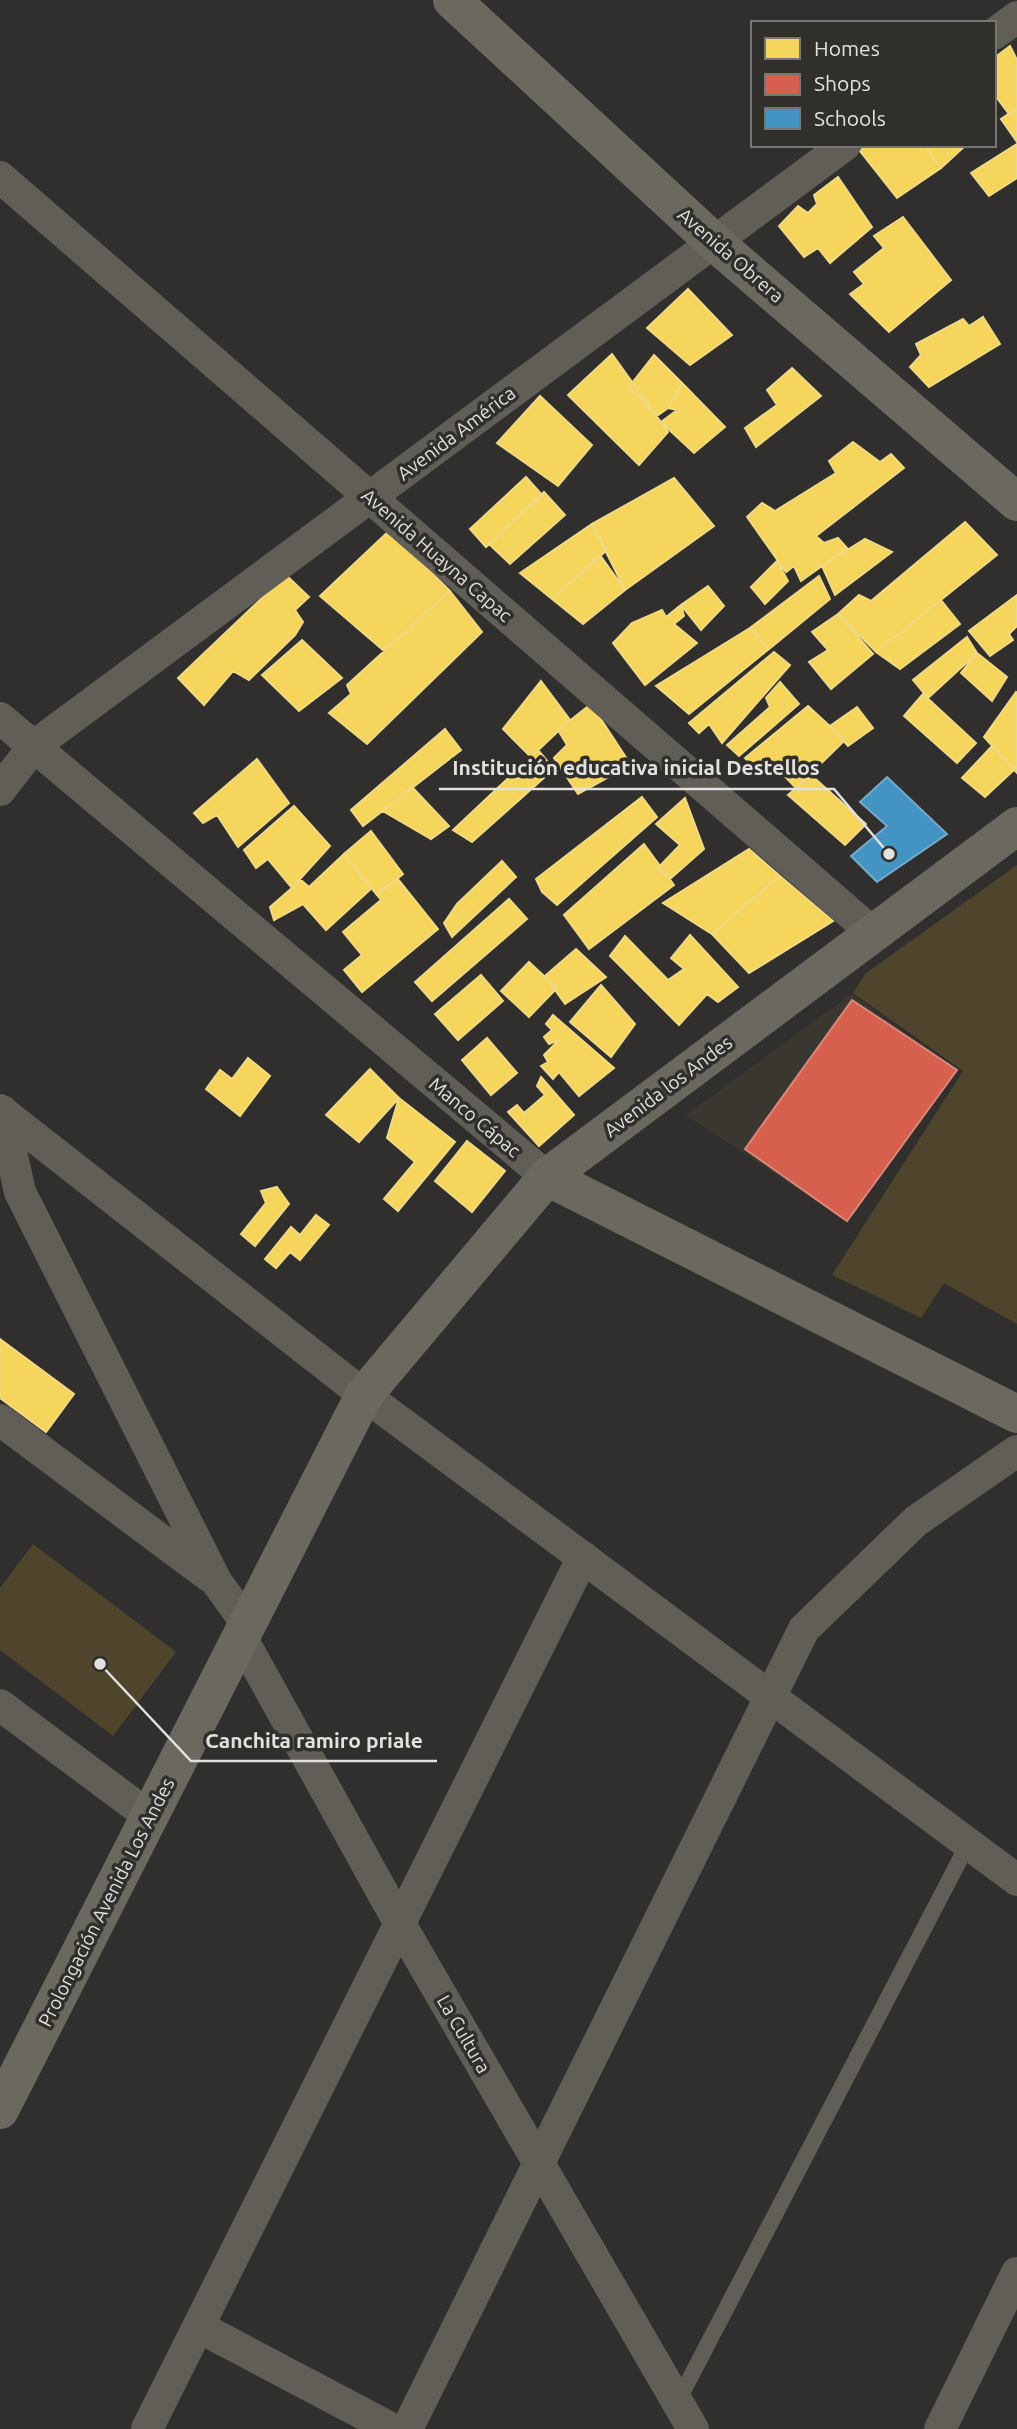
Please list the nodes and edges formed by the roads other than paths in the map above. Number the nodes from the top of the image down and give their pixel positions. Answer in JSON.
{"nodes":[{"id":1,"x":452,"y":0,"type":"edge"},
{"id":2,"x":842,"y":147,"type":"edge"},
{"id":3,"x":0,"y":177,"type":"edge"},
{"id":4,"x":714,"y":242,"type":"junction"},
{"id":5,"x":370,"y":497,"type":"junction"},
{"id":6,"x":1017,"y":502,"type":"edge"},
{"id":7,"x":0,"y":718,"type":"edge"},
{"id":8,"x":34,"y":746,"type":"junction"},
{"id":9,"x":0,"y":790,"type":"edge"},
{"id":10,"x":1017,"y":826,"type":"edge"},
{"id":11,"x":873,"y":933,"type":"junction"},
{"id":12,"x":1,"y":1110,"type":"edge"},
{"id":13,"x":547,"y":1177,"type":"junction"},
{"id":14,"x":364,"y":1395,"type":"junction"},
{"id":15,"x":1017,"y":1414,"type":"edge"},
{"id":16,"x":0,"y":1420,"type":"edge"},
{"id":17,"x":1017,"y":1451,"type":"edge"},
{"id":18,"x":583,"y":1557,"type":"junction"},
{"id":19,"x":216,"y":1581,"type":"junction"},
{"id":20,"x":244,"y":1630,"type":"junction"},
{"id":21,"x":770,"y":1696,"type":"junction"},
{"id":22,"x":0,"y":1705,"type":"edge"},
{"id":23,"x":149,"y":1816,"type":"junction"},
{"id":24,"x":968,"y":1844,"type":"junction"},
{"id":25,"x":1017,"y":1880,"type":"edge"},
{"id":26,"x":400,"y":1924,"type":"junction"},
{"id":27,"x":0,"y":2110,"type":"edge"},
{"id":28,"x":539,"y":2163,"type":"junction"},
{"id":29,"x":1017,"y":2273,"type":"edge"},
{"id":30,"x":198,"y":2327,"type":"junction"},
{"id":31,"x":685,"y":2416,"type":"edge"},
{"id":32,"x":147,"y":2429,"type":"edge"},
{"id":33,"x":392,"y":2429,"type":"edge"},
{"id":34,"x":407,"y":2429,"type":"edge"},
{"id":35,"x":940,"y":2429,"type":"edge"}],
"edges":[{"from":1,"to":4,"type":"street","name":"Avenida Obrera"},
{"from":2,"to":4,"type":"street","name":"Avenida América"},
{"from":3,"to":5,"type":"street","name":"Avenida Huayna Capac"},
{"from":4,"to":5,"type":"street","name":"Avenida América"},
{"from":4,"to":6,"type":"street","name":"Avenida Obrera"},
{"from":5,"to":8,"type":"street","name":"Avenida América"},
{"from":5,"to":11,"type":"street","name":"Avenida Huayna Capac"},
{"from":7,"to":8,"type":"street","name":"Manco Cápac"},
{"from":8,"to":9,"type":"street","name":"Avenida América"},
{"from":8,"to":13,"type":"street","name":"Manco Cápac"},
{"from":10,"to":11,"type":"street","name":"Avenida los Andes"},
{"from":11,"to":13,"type":"street","name":"Avenida los Andes"},
{"from":12,"to":14,"type":"street"},
{"from":12,"to":19,"type":"street"},
{"from":13,"to":14,"type":"street","name":"Avenida los Andes"},
{"from":13,"to":15,"type":"street","name":"Manco Cápac"},
{"from":14,"to":18,"type":"street"},
{"from":14,"to":20,"type":"street","name":"Prolongación Avenida Los Andes"},
{"from":16,"to":19,"type":"street"},
{"from":17,"to":21,"type":"street"},
{"from":18,"to":21,"type":"street"},
{"from":18,"to":26,"type":"street"},
{"from":19,"to":20,"type":"street","name":"La Cultura"},
{"from":20,"to":23,"type":"street","name":"Prolongación Avenida Los Andes"},
{"from":20,"to":26,"type":"street","name":"La Cultura"},
{"from":21,"to":24,"type":"street"},
{"from":21,"to":28,"type":"street"},
{"from":22,"to":23,"type":"street"},
{"from":23,"to":27,"type":"street","name":"Prolongación Avenida Los Andes"},
{"from":24,"to":25,"type":"street"},
{"from":24,"to":31,"type":"lane"},
{"from":26,"to":28,"type":"street","name":"La Cultura"},
{"from":26,"to":30,"type":"street"},
{"from":28,"to":31,"type":"street","name":"La Cultura"},
{"from":28,"to":34,"type":"street"},
{"from":29,"to":35,"type":"street"},
{"from":30,"to":32,"type":"street"},
{"from":30,"to":33,"type":"street"}]}
